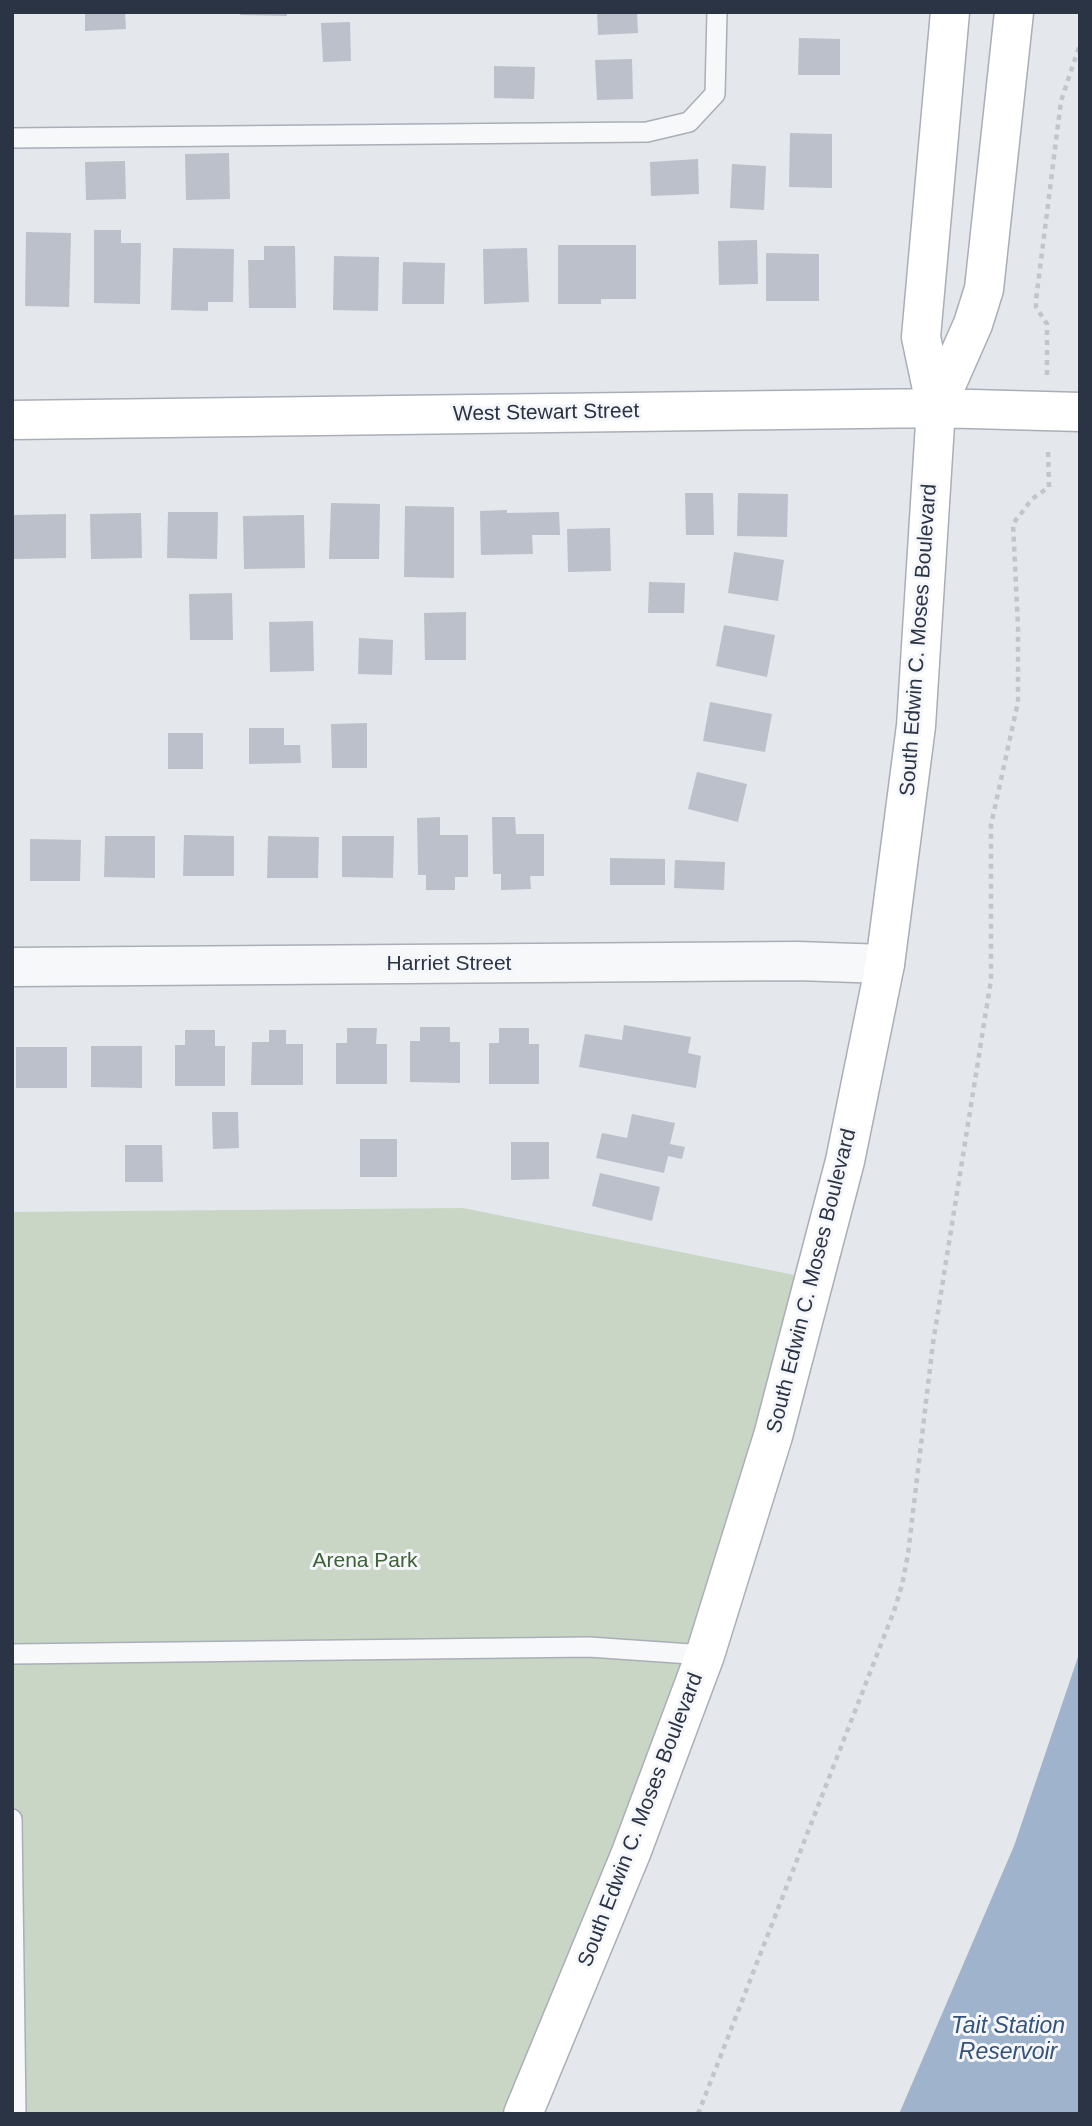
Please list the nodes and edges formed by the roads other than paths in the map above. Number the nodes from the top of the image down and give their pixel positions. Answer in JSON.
{"nodes":[{"id":1,"x":717,"y":12,"type":"edge"},
{"id":2,"x":950,"y":12,"type":"edge"},
{"id":3,"x":1014,"y":12,"type":"edge"},
{"id":4,"x":12,"y":138,"type":"edge"},
{"id":5,"x":936,"y":408,"type":"junction"},
{"id":6,"x":1070,"y":412,"type":"edge"},
{"id":7,"x":12,"y":420,"type":"edge"},
{"id":8,"x":885,"y":964,"type":"junction"},
{"id":9,"x":12,"y":967,"type":"edge"},
{"id":10,"x":12,"y":1654,"type":"edge"},
{"id":11,"x":705,"y":1655,"type":"junction"},
{"id":12,"x":12,"y":1819,"type":"edge"},
{"id":13,"x":16,"y":2114,"type":"edge"},
{"id":14,"x":523,"y":2114,"type":"edge"}],
"edges":[{"from":1,"to":4,"type":"lane"},
{"from":2,"to":5,"type":"main road","name":"South Edwin C. Moses Boulevard"},
{"from":3,"to":5,"type":"main road","name":"South Edwin C. Moses Boulevard"},
{"from":5,"to":6,"type":"main road","name":"West Stewart Street"},
{"from":5,"to":7,"type":"main road","name":"West Stewart Street"},
{"from":5,"to":8,"type":"main road","name":"South Edwin C. Moses Boulevard"},
{"from":8,"to":9,"type":"street","name":"Harriet Street"},
{"from":8,"to":11,"type":"main road","name":"South Edwin C. Moses Boulevard"},
{"from":10,"to":11,"type":"lane"},
{"from":11,"to":14,"type":"main road","name":"South Edwin C. Moses Boulevard"},
{"from":12,"to":13,"type":"lane"}]}
